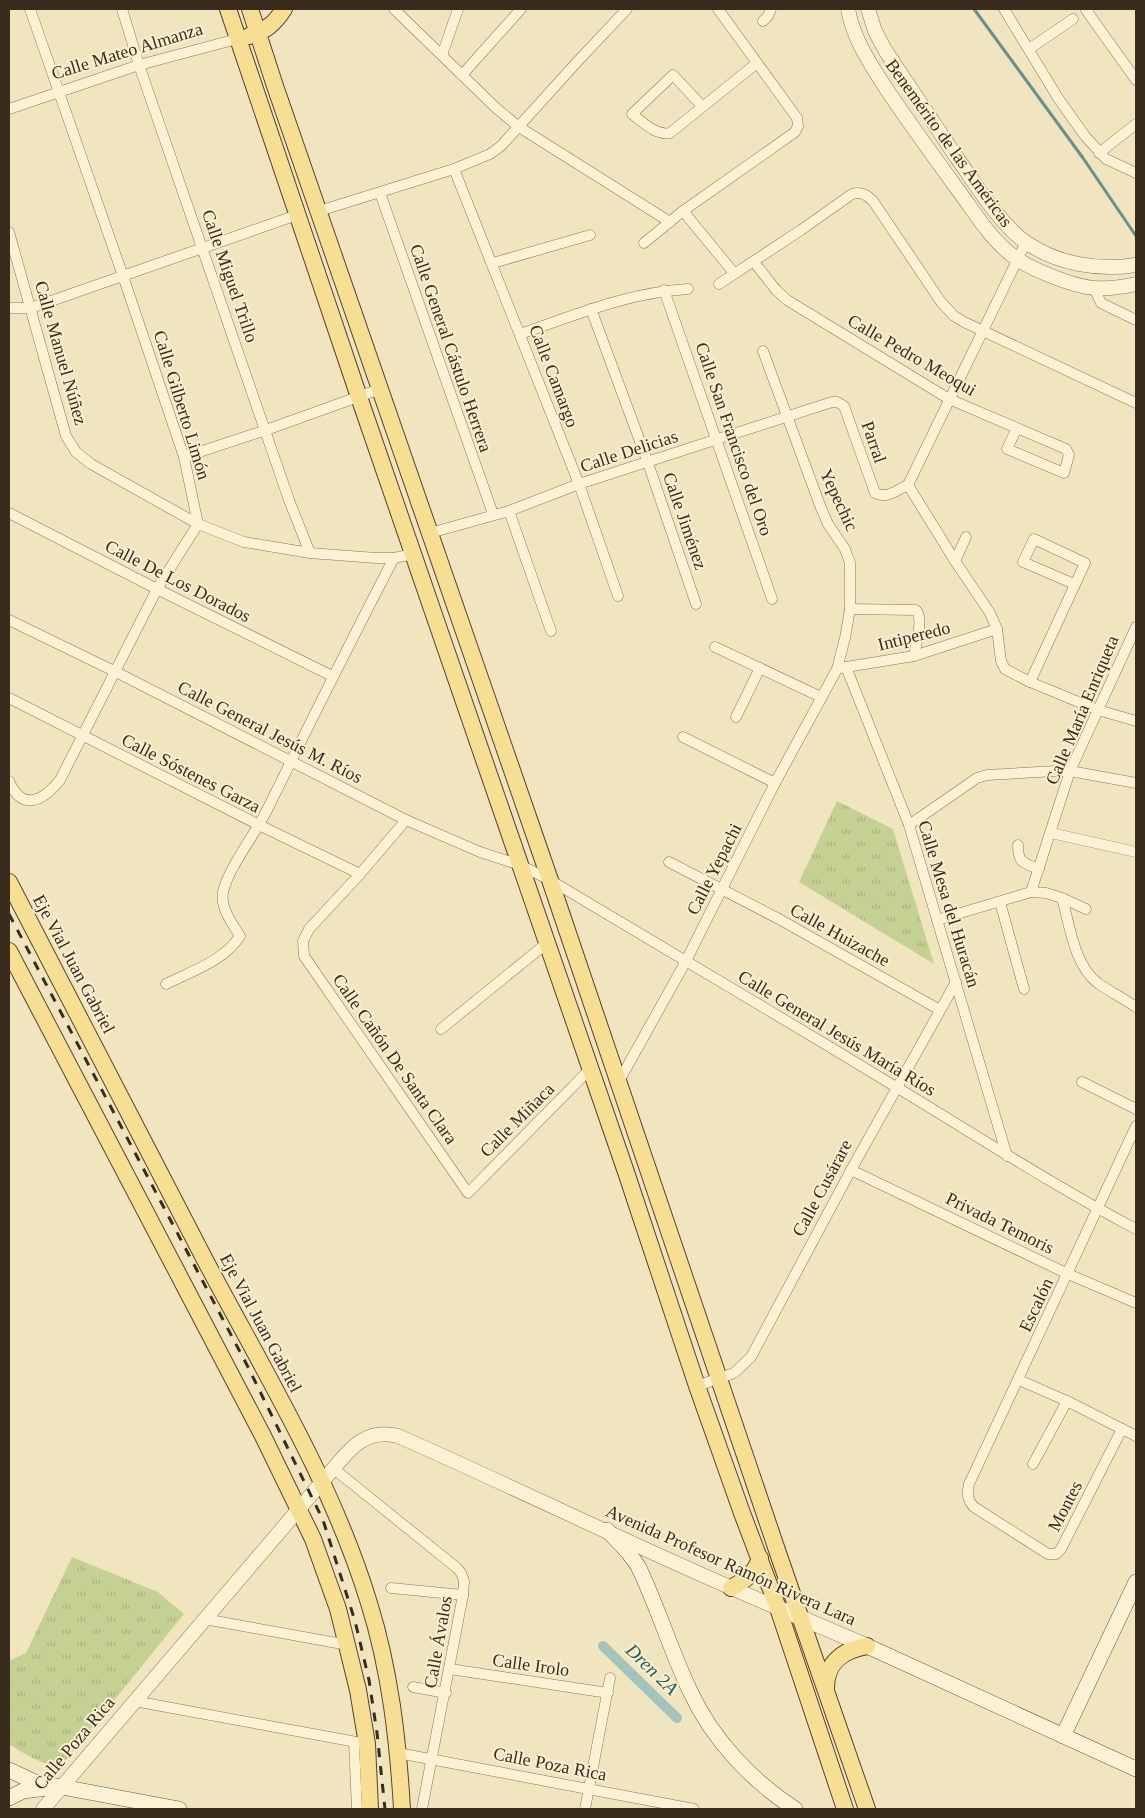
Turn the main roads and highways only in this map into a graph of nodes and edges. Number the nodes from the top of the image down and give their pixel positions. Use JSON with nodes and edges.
{"nodes":[{"id":1,"x":228,"y":9,"type":"edge"},
{"id":2,"x":250,"y":9,"type":"edge"},
{"id":3,"x":284,"y":9,"type":"edge"},
{"id":4,"x":258,"y":33,"type":"junction"},
{"id":5,"x":237,"y":39,"type":"junction"},
{"id":6,"x":9,"y":882,"type":"edge"},
{"id":7,"x":9,"y":951,"type":"edge"},
{"id":8,"x":607,"y":1530,"type":"road end"},
{"id":9,"x":760,"y":1558,"type":"junction"},
{"id":10,"x":1136,"y":1582,"type":"edge"},
{"id":11,"x":731,"y":1588,"type":"road end"},
{"id":12,"x":1136,"y":1598,"type":"edge"},
{"id":13,"x":778,"y":1608,"type":"junction"},
{"id":14,"x":801,"y":1617,"type":"junction"},
{"id":15,"x":867,"y":1646,"type":"junction"},
{"id":16,"x":826,"y":1693,"type":"junction"},
{"id":17,"x":1068,"y":1738,"type":"junction"},
{"id":18,"x":1136,"y":1768,"type":"edge"},
{"id":19,"x":9,"y":1770,"type":"edge"},
{"id":20,"x":63,"y":1788,"type":"junction"},
{"id":21,"x":9,"y":1798,"type":"edge"},
{"id":22,"x":157,"y":1807,"type":"edge"},
{"id":23,"x":179,"y":1809,"type":"edge"},
{"id":24,"x":370,"y":1809,"type":"edge"},
{"id":25,"x":402,"y":1809,"type":"edge"},
{"id":26,"x":795,"y":1809,"type":"edge"},
{"id":27,"x":845,"y":1809,"type":"edge"},
{"id":28,"x":867,"y":1809,"type":"edge"}],
"edges":[{"from":1,"to":5,"type":"main road"},
{"from":2,"to":4,"type":"main road"},
{"from":3,"to":4,"type":"main road","name":"Calle Mateo Almanza"},
{"from":4,"to":5,"type":"main road","name":"Calle Mateo Almanza"},
{"from":4,"to":14,"type":"main road"},
{"from":5,"to":9,"type":"main road"},
{"from":6,"to":25,"type":"main road","name":"Eje Vial Juan Gabriel"},
{"from":7,"to":24,"type":"main road"},
{"from":8,"to":26,"type":"main road"},
{"from":9,"to":11,"type":"main road"},
{"from":9,"to":13,"type":"main road"},
{"from":10,"to":17,"type":"main road"},
{"from":12,"to":17,"type":"main road"},
{"from":13,"to":14,"type":"main road","name":"Avenida Profesor Ramón Rivera Lara"},
{"from":13,"to":27,"type":"main road"},
{"from":14,"to":15,"type":"main road","name":"Avenida Profesor Ramón Rivera Lara"},
{"from":14,"to":16,"type":"main road"},
{"from":15,"to":16,"type":"main road"},
{"from":15,"to":17,"type":"main road","name":"Avenida Profesor Ramón Rivera Lara"},
{"from":16,"to":28,"type":"main road"},
{"from":17,"to":18,"type":"main road","name":"Avenida Profesor Ramón Rivera Lara"},
{"from":19,"to":20,"type":"main road"},
{"from":20,"to":21,"type":"main road"},
{"from":20,"to":22,"type":"main road"},
{"from":22,"to":23,"type":"main road"}]}
